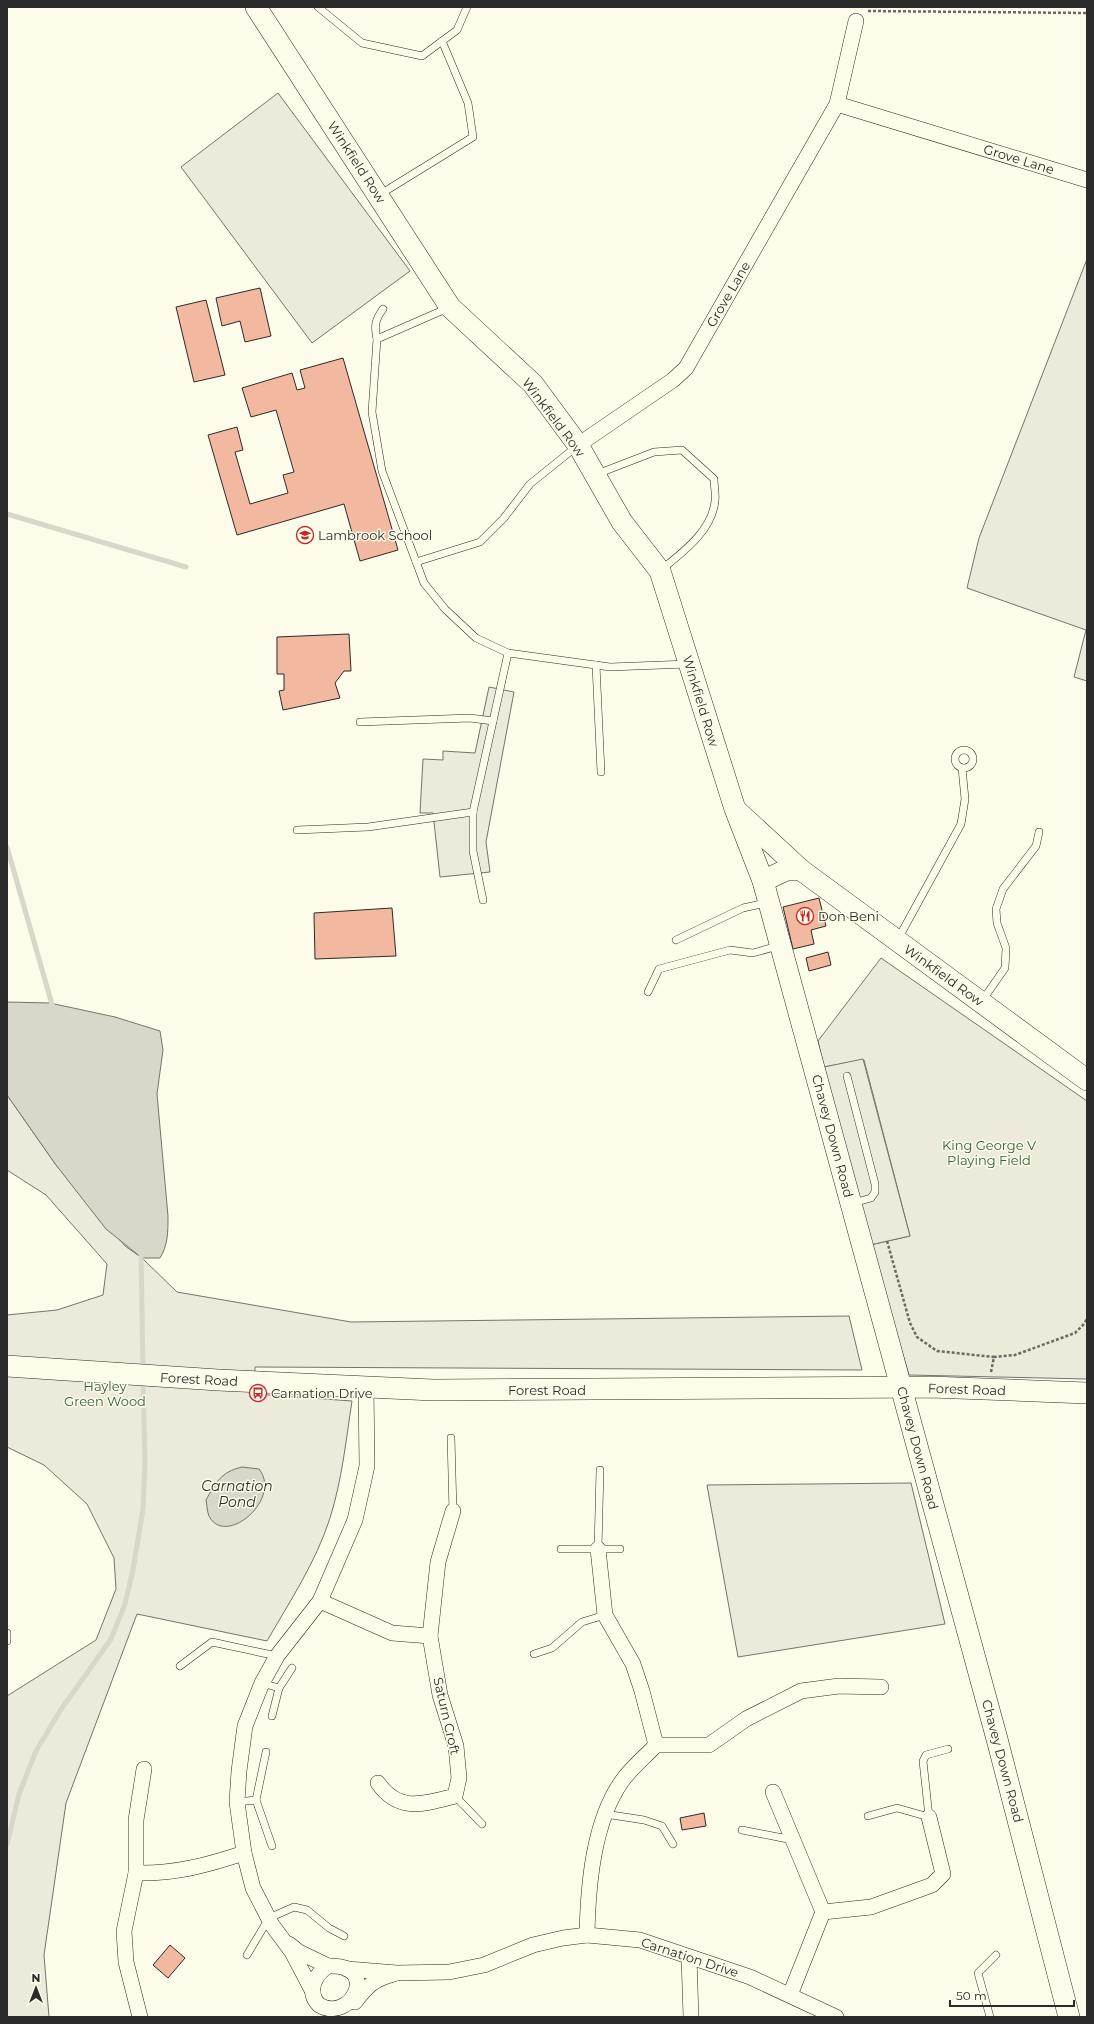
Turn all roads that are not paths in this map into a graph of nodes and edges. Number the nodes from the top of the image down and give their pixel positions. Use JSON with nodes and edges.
{"nodes":[{"id":1,"x":256,"y":7,"type":"edge"},
{"id":2,"x":318,"y":7,"type":"edge"},
{"id":3,"x":467,"y":7,"type":"edge"},
{"id":4,"x":856,"y":21,"type":"road end"},
{"id":5,"x":442,"y":41,"type":"junction"},
{"id":6,"x":837,"y":104,"type":"junction"},
{"id":7,"x":1087,"y":180,"type":"edge"},
{"id":8,"x":378,"y":196,"type":"junction"},
{"id":9,"x":450,"y":307,"type":"junction"},
{"id":10,"x":383,"y":309,"type":"dead end"},
{"id":11,"x":377,"y":339,"type":"junction"},
{"id":12,"x":578,"y":445,"type":"junction"},
{"id":13,"x":594,"y":475,"type":"junction"},
{"id":14,"x":416,"y":562,"type":"junction"},
{"id":15,"x":660,"y":571,"type":"junction"},
{"id":16,"x":508,"y":653,"type":"junction"},
{"id":17,"x":690,"y":664,"type":"junction"},
{"id":18,"x":596,"y":665,"type":"junction"},
{"id":19,"x":493,"y":721,"type":"junction"},
{"id":20,"x":360,"y":722,"type":"dead end"},
{"id":21,"x":962,"y":768,"type":"dead end"},
{"id":22,"x":601,"y":772,"type":"dead end"},
{"id":23,"x":735,"y":809,"type":"junction"},
{"id":24,"x":473,"y":812,"type":"junction"},
{"id":25,"x":297,"y":830,"type":"dead end"},
{"id":26,"x":1039,"y":832,"type":"dead end"},
{"id":27,"x":801,"y":870,"type":"junction"},
{"id":28,"x":763,"y":881,"type":"junction"},
{"id":29,"x":483,"y":900,"type":"dead end"},
{"id":30,"x":768,"y":902,"type":"junction"},
{"id":31,"x":676,"y":940,"type":"dead end"},
{"id":32,"x":897,"y":941,"type":"junction"},
{"id":33,"x":780,"y":945,"type":"junction"},
{"id":34,"x":648,"y":992,"type":"dead end"},
{"id":35,"x":981,"y":1003,"type":"junction"},
{"id":36,"x":847,"y":1076,"type":"dead end"},
{"id":37,"x":1087,"y":1080,"type":"edge"},
{"id":38,"x":851,"y":1204,"type":"junction"},
{"id":39,"x":7,"y":1366,"type":"edge"},
{"id":40,"x":366,"y":1386,"type":"junction"},
{"id":41,"x":902,"y":1388,"type":"junction"},
{"id":42,"x":1087,"y":1393,"type":"edge"},
{"id":43,"x":452,"y":1438,"type":"dead end"},
{"id":44,"x":600,"y":1470,"type":"dead end"},
{"id":45,"x":453,"y":1510,"type":"joint"},
{"id":46,"x":598,"y":1549,"type":"junction"},
{"id":47,"x":620,"y":1549,"type":"dead end"},
{"id":48,"x":561,"y":1550,"type":"dead end"},
{"id":49,"x":320,"y":1601,"type":"junction"},
{"id":50,"x":605,"y":1615,"type":"junction"},
{"id":51,"x":7,"y":1633,"type":"edge"},
{"id":52,"x":430,"y":1636,"type":"junction"},
{"id":53,"x":7,"y":1641,"type":"edge"},
{"id":54,"x":534,"y":1654,"type":"dead end"},
{"id":55,"x":276,"y":1656,"type":"junction"},
{"id":56,"x":180,"y":1666,"type":"dead end"},
{"id":57,"x":292,"y":1668,"type":"dead end"},
{"id":58,"x":262,"y":1683,"type":"junction"},
{"id":59,"x":880,"y":1687,"type":"dead end"},
{"id":60,"x":279,"y":1688,"type":"junction"},
{"id":61,"x":272,"y":1716,"type":"dead end"},
{"id":62,"x":656,"y":1745,"type":"junction"},
{"id":63,"x":948,"y":1749,"type":"dead end"},
{"id":64,"x":266,"y":1752,"type":"dead end"},
{"id":65,"x":144,"y":1769,"type":"dead end"},
{"id":66,"x":378,"y":1783,"type":"dead end"},
{"id":67,"x":773,"y":1792,"type":"dead end"},
{"id":68,"x":455,"y":1796,"type":"junction"},
{"id":69,"x":256,"y":1800,"type":"junction"},
{"id":70,"x":237,"y":1802,"type":"junction"},
{"id":71,"x":603,"y":1814,"type":"junction"},
{"id":72,"x":868,"y":1816,"type":"dead end"},
{"id":73,"x":929,"y":1817,"type":"junction"},
{"id":74,"x":482,"y":1824,"type":"dead end"},
{"id":75,"x":742,"y":1830,"type":"dead end"},
{"id":76,"x":793,"y":1840,"type":"junction"},
{"id":77,"x":673,"y":1844,"type":"dead end"},
{"id":78,"x":272,"y":1846,"type":"dead end"},
{"id":79,"x":244,"y":1853,"type":"junction"},
{"id":80,"x":136,"y":1873,"type":"junction"},
{"id":81,"x":823,"y":1912,"type":"junction"},
{"id":82,"x":269,"y":1918,"type":"junction"},
{"id":83,"x":587,"y":1935,"type":"junction"},
{"id":84,"x":344,"y":1936,"type":"dead end"},
{"id":85,"x":284,"y":1940,"type":"junction"},
{"id":86,"x":248,"y":1955,"type":"dead end"},
{"id":87,"x":996,"y":1955,"type":"dead end"},
{"id":88,"x":689,"y":1957,"type":"junction"},
{"id":89,"x":328,"y":1966,"type":"junction"},
{"id":90,"x":347,"y":1969,"type":"junction"},
{"id":91,"x":397,"y":1973,"type":"junction"},
{"id":92,"x":313,"y":1992,"type":"junction"},
{"id":93,"x":790,"y":1995,"type":"junction"},
{"id":94,"x":349,"y":2011,"type":"edge"},
{"id":95,"x":325,"y":2014,"type":"edge"},
{"id":96,"x":1065,"y":2016,"type":"edge"},
{"id":97,"x":140,"y":2017,"type":"edge"},
{"id":98,"x":691,"y":2017,"type":"edge"},
{"id":99,"x":836,"y":2017,"type":"edge"},
{"id":100,"x":990,"y":2017,"type":"edge"}],
"edges":[{"from":1,"to":8,"type":"main road","name":"Winkfield Row"},
{"from":2,"to":5,"type":"lane"},
{"from":3,"to":5,"type":"lane"},
{"from":4,"to":6,"type":"street","name":"Grove Lane"},
{"from":5,"to":8,"type":"lane"},
{"from":6,"to":7,"type":"street","name":"Grove Lane"},
{"from":6,"to":12,"type":"street","name":"Grove Lane"},
{"from":8,"to":9,"type":"main road","name":"Winkfield Row"},
{"from":9,"to":11,"type":"lane"},
{"from":9,"to":12,"type":"main road","name":"Winkfield Row"},
{"from":10,"to":11,"type":"lane"},
{"from":11,"to":14,"type":"lane"},
{"from":12,"to":13,"type":"main road","name":"Winkfield Row"},
{"from":12,"to":14,"type":"lane"},
{"from":13,"to":15,"type":"main road","name":"Winkfield Row"},
{"from":13,"to":15,"type":"lane"},
{"from":14,"to":16,"type":"lane"},
{"from":15,"to":17,"type":"main road","name":"Winkfield Row"},
{"from":16,"to":18,"type":"lane"},
{"from":16,"to":19,"type":"lane"},
{"from":17,"to":18,"type":"lane"},
{"from":17,"to":23,"type":"main road","name":"Winkfield Row"},
{"from":18,"to":22,"type":"lane"},
{"from":19,"to":20,"type":"lane"},
{"from":19,"to":24,"type":"lane"},
{"from":21,"to":32,"type":"lane"},
{"from":23,"to":27,"type":"main road","name":"Winkfield Row"},
{"from":23,"to":28,"type":"main road","name":"Winkfield Row"},
{"from":24,"to":25,"type":"lane"},
{"from":24,"to":29,"type":"lane"},
{"from":26,"to":35,"type":"lane"},
{"from":27,"to":28,"type":"main road"},
{"from":27,"to":32,"type":"main road","name":"Winkfield Row"},
{"from":28,"to":30,"type":"main road","name":"Chavey Down Road"},
{"from":30,"to":31,"type":"lane"},
{"from":30,"to":33,"type":"main road","name":"Chavey Down Road"},
{"from":32,"to":35,"type":"main road","name":"Winkfield Row"},
{"from":33,"to":34,"type":"lane"},
{"from":33,"to":38,"type":"main road","name":"Chavey Down Road"},
{"from":35,"to":37,"type":"main road","name":"Winkfield Row"},
{"from":36,"to":38,"type":"lane"},
{"from":38,"to":41,"type":"main road","name":"Chavey Down Road"},
{"from":39,"to":40,"type":"main road","name":"Forest Road"},
{"from":40,"to":41,"type":"main road","name":"Forest Road"},
{"from":40,"to":49,"type":"street","name":"Carnation Drive"},
{"from":41,"to":42,"type":"main road","name":"Forest Road"},
{"from":41,"to":96,"type":"main road","name":"Chavey Down Road"},
{"from":43,"to":45,"type":"lane"},
{"from":44,"to":46,"type":"lane"},
{"from":45,"to":52,"type":"street","name":"Saturn Croft"},
{"from":46,"to":47,"type":"lane"},
{"from":46,"to":48,"type":"lane"},
{"from":46,"to":50,"type":"street"},
{"from":49,"to":52,"type":"street"},
{"from":49,"to":55,"type":"street","name":"Carnation Drive"},
{"from":50,"to":54,"type":"lane"},
{"from":50,"to":62,"type":"street"},
{"from":51,"to":53,"type":"lane"},
{"from":52,"to":68,"type":"street","name":"Saturn Croft"},
{"from":55,"to":56,"type":"lane"},
{"from":55,"to":58,"type":"street","name":"Carnation Drive"},
{"from":57,"to":60,"type":"lane"},
{"from":58,"to":60,"type":"lane"},
{"from":58,"to":70,"type":"street","name":"Carnation Drive"},
{"from":59,"to":62,"type":"street"},
{"from":60,"to":61,"type":"lane"},
{"from":62,"to":71,"type":"street"},
{"from":63,"to":73,"type":"lane"},
{"from":64,"to":69,"type":"lane"},
{"from":65,"to":80,"type":"street"},
{"from":66,"to":68,"type":"street"},
{"from":67,"to":76,"type":"street"},
{"from":68,"to":74,"type":"lane"},
{"from":69,"to":70,"type":"lane"},
{"from":69,"to":78,"type":"lane"},
{"from":70,"to":79,"type":"street","name":"Carnation Drive"},
{"from":71,"to":77,"type":"lane"},
{"from":71,"to":83,"type":"street"},
{"from":72,"to":73,"type":"lane"},
{"from":73,"to":81,"type":"street"},
{"from":75,"to":76,"type":"lane"},
{"from":76,"to":81,"type":"street"},
{"from":79,"to":80,"type":"street"},
{"from":79,"to":82,"type":"street","name":"Carnation Drive"},
{"from":80,"to":97,"type":"street"},
{"from":81,"to":93,"type":"street"},
{"from":82,"to":84,"type":"lane"},
{"from":82,"to":85,"type":"street","name":"Carnation Drive"},
{"from":82,"to":86,"type":"lane"},
{"from":83,"to":88,"type":"street","name":"Carnation Drive"},
{"from":83,"to":91,"type":"street","name":"Carnation Drive"},
{"from":85,"to":89,"type":"street","name":"Carnation Drive"},
{"from":85,"to":92,"type":"street","name":"Carnation Drive"},
{"from":87,"to":100,"type":"lane"},
{"from":88,"to":93,"type":"street","name":"Carnation Drive"},
{"from":88,"to":98,"type":"street"},
{"from":89,"to":90,"type":"street","name":"Carnation Drive"},
{"from":89,"to":92,"type":"street"},
{"from":90,"to":91,"type":"street","name":"Carnation Drive"},
{"from":90,"to":94,"type":"street"},
{"from":91,"to":94,"type":"street","name":"Carnation Drive"},
{"from":92,"to":95,"type":"street","name":"Carnation Drive"},
{"from":93,"to":99,"type":"street","name":"Carnation Drive"},
{"from":94,"to":95,"type":"street","name":"Carnation Drive"}]}
